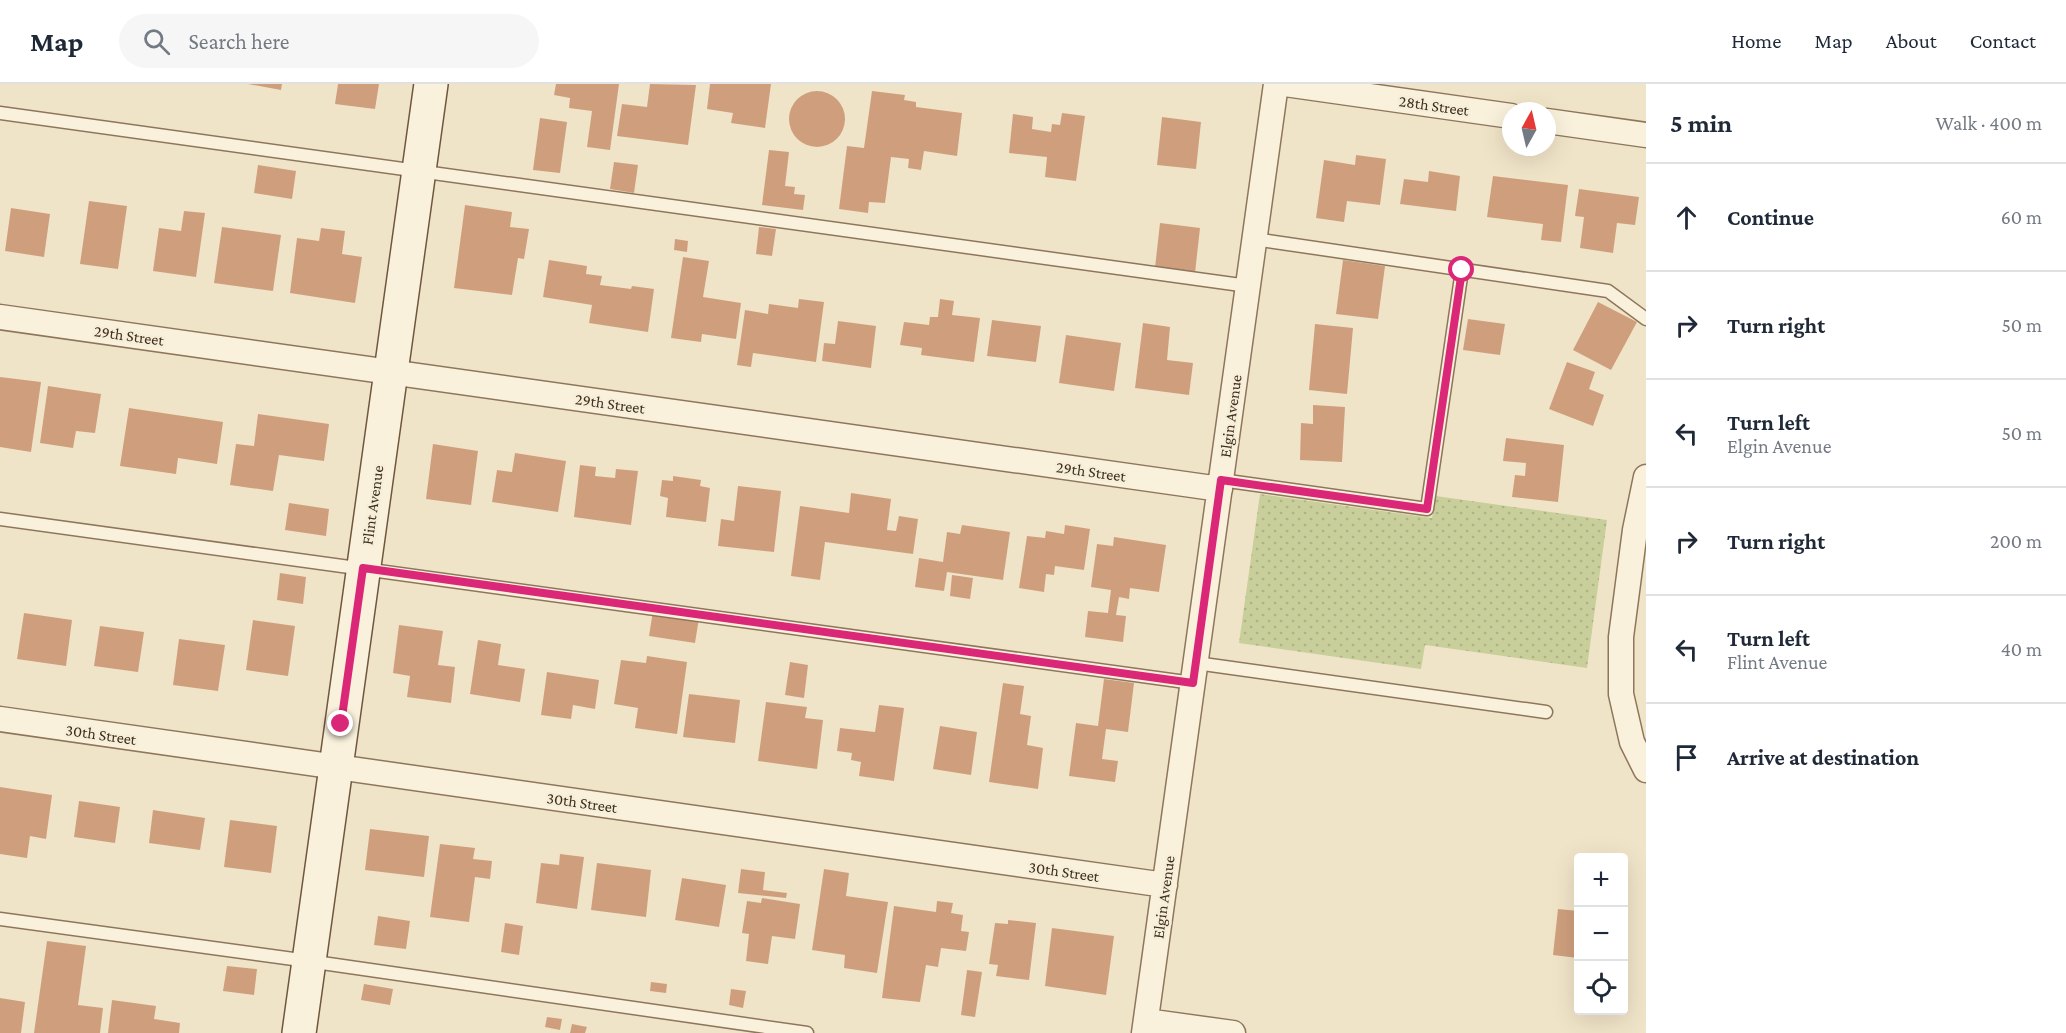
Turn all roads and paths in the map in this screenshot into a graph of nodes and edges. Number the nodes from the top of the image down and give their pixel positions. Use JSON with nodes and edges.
{"nodes":[{"id":1,"x":431,"y":84,"type":"edge"},
{"id":2,"x":1276,"y":84,"type":"edge"},
{"id":3,"x":1285,"y":84,"type":"edge"},
{"id":4,"x":0,"y":113,"type":"edge"},
{"id":5,"x":1502,"y":115,"type":"edge"},
{"id":6,"x":1556,"y":122,"type":"edge"},
{"id":7,"x":1646,"y":135,"type":"edge"},
{"id":8,"x":419,"y":170,"type":"junction"},
{"id":9,"x":1254,"y":239,"type":"junction"},
{"id":10,"x":1462,"y":270,"type":"junction"},
{"id":11,"x":1248,"y":286,"type":"junction"},
{"id":12,"x":0,"y":317,"type":"edge"},
{"id":13,"x":1646,"y":319,"type":"edge"},
{"id":14,"x":390,"y":372,"type":"junction"},
{"id":15,"x":1646,"y":477,"type":"edge"},
{"id":16,"x":1221,"y":485,"type":"junction"},
{"id":17,"x":0,"y":519,"type":"edge"},
{"id":18,"x":363,"y":568,"type":"junction"},
{"id":19,"x":1195,"y":673,"type":"junction"},
{"id":20,"x":1546,"y":712,"type":"dead end"},
{"id":21,"x":0,"y":719,"type":"edge"},
{"id":22,"x":335,"y":767,"type":"junction"},
{"id":23,"x":1646,"y":770,"type":"edge"},
{"id":24,"x":1165,"y":885,"type":"junction"},
{"id":25,"x":0,"y":919,"type":"edge"},
{"id":26,"x":308,"y":961,"type":"junction"},
{"id":27,"x":1145,"y":1027,"type":"edge"},
{"id":28,"x":299,"y":1033,"type":"edge"},
{"id":29,"x":807,"y":1033,"type":"edge"},
{"id":30,"x":1233,"y":1033,"type":"edge"}],
"edges":[{"from":1,"to":8,"type":"street","name":"Flint Avenue"},
{"from":2,"to":9,"type":"street","name":"Elgin Avenue"},
{"from":3,"to":5,"type":"street","name":"28th Street"},
{"from":4,"to":8,"type":"lane"},
{"from":6,"to":7,"type":"street"},
{"from":8,"to":11,"type":"lane"},
{"from":8,"to":14,"type":"street","name":"Flint Avenue"},
{"from":9,"to":10,"type":"lane"},
{"from":9,"to":11,"type":"street","name":"Elgin Avenue"},
{"from":10,"to":13,"type":"lane"},
{"from":10,"to":16,"type":"lane"},
{"from":11,"to":16,"type":"street","name":"Elgin Avenue"},
{"from":12,"to":14,"type":"street","name":"29th Street"},
{"from":14,"to":16,"type":"street","name":"29th Street"},
{"from":14,"to":18,"type":"street","name":"Flint Avenue"},
{"from":15,"to":23,"type":"street"},
{"from":16,"to":19,"type":"street","name":"Elgin Avenue"},
{"from":17,"to":18,"type":"lane"},
{"from":18,"to":19,"type":"lane"},
{"from":18,"to":22,"type":"street","name":"Flint Avenue"},
{"from":19,"to":20,"type":"lane"},
{"from":19,"to":24,"type":"street","name":"Elgin Avenue"},
{"from":21,"to":22,"type":"street","name":"30th Street"},
{"from":22,"to":24,"type":"street","name":"30th Street"},
{"from":22,"to":26,"type":"street","name":"Flint Avenue"},
{"from":24,"to":27,"type":"street","name":"Elgin Avenue"},
{"from":25,"to":26,"type":"lane"},
{"from":26,"to":28,"type":"street","name":"Flint Avenue"},
{"from":26,"to":29,"type":"lane"},
{"from":27,"to":30,"type":"street"}]}
